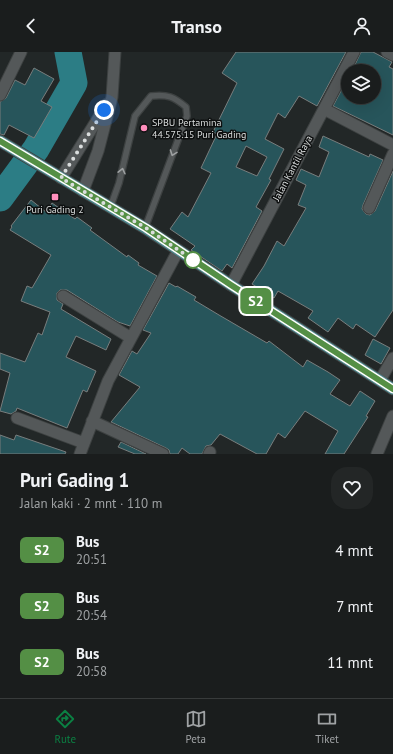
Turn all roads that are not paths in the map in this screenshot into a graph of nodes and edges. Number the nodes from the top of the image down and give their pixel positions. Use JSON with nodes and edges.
{"nodes":[{"id":1,"x":21,"y":52,"type":"edge"},
{"id":2,"x":115,"y":52,"type":"edge"},
{"id":3,"x":354,"y":52,"type":"edge"},
{"id":4,"x":387,"y":52,"type":"edge"},
{"id":5,"x":393,"y":55,"type":"edge"},
{"id":6,"x":0,"y":95,"type":"edge"},
{"id":7,"x":112,"y":97,"type":"junction"},
{"id":8,"x":324,"y":109,"type":"junction"},
{"id":9,"x":0,"y":141,"type":"edge"},
{"id":10,"x":393,"y":145,"type":"edge"},
{"id":11,"x":393,"y":154,"type":"edge"},
{"id":12,"x":61,"y":178,"type":"junction"},
{"id":13,"x":83,"y":191,"type":"junction"},
{"id":14,"x":110,"y":208,"type":"junction"},
{"id":15,"x":369,"y":208,"type":"dead end"},
{"id":16,"x":146,"y":228,"type":"junction"},
{"id":17,"x":178,"y":251,"type":"junction"},
{"id":18,"x":231,"y":285,"type":"junction"},
{"id":19,"x":63,"y":296,"type":"dead end"},
{"id":20,"x":132,"y":338,"type":"junction"},
{"id":21,"x":393,"y":358,"type":"edge"},
{"id":22,"x":380,"y":380,"type":"junction"},
{"id":23,"x":393,"y":389,"type":"edge"},
{"id":24,"x":393,"y":416,"type":"edge"},
{"id":25,"x":17,"y":418,"type":"dead end"},
{"id":26,"x":92,"y":421,"type":"junction"},
{"id":27,"x":84,"y":443,"type":"junction"},
{"id":28,"x":80,"y":454,"type":"edge"},
{"id":29,"x":163,"y":454,"type":"edge"},
{"id":30,"x":377,"y":454,"type":"edge"}],
"edges":[{"from":1,"to":6,"type":"street"},
{"from":2,"to":7,"type":"street"},
{"from":3,"to":8,"type":"street","name":"Jalan Kantil Raya"},
{"from":4,"to":5,"type":"street"},
{"from":7,"to":12,"type":"street"},
{"from":7,"to":13,"type":"street"},
{"from":8,"to":10,"type":"street"},
{"from":8,"to":18,"type":"street","name":"Jalan Kantil Raya"},
{"from":9,"to":12,"type":"main road"},
{"from":11,"to":15,"type":"street"},
{"from":12,"to":13,"type":"main road"},
{"from":13,"to":14,"type":"main road"},
{"from":14,"to":16,"type":"main road"},
{"from":14,"to":16,"type":"lane","one_way":true},
{"from":16,"to":17,"type":"main road"},
{"from":17,"to":18,"type":"main road"},
{"from":17,"to":20,"type":"street"},
{"from":18,"to":22,"type":"main road"},
{"from":19,"to":20,"type":"street"},
{"from":20,"to":26,"type":"street"},
{"from":21,"to":22,"type":"street"},
{"from":22,"to":23,"type":"main road"},
{"from":24,"to":30,"type":"street"},
{"from":25,"to":27,"type":"street"},
{"from":26,"to":27,"type":"street"},
{"from":26,"to":29,"type":"street"},
{"from":27,"to":28,"type":"street"}]}
